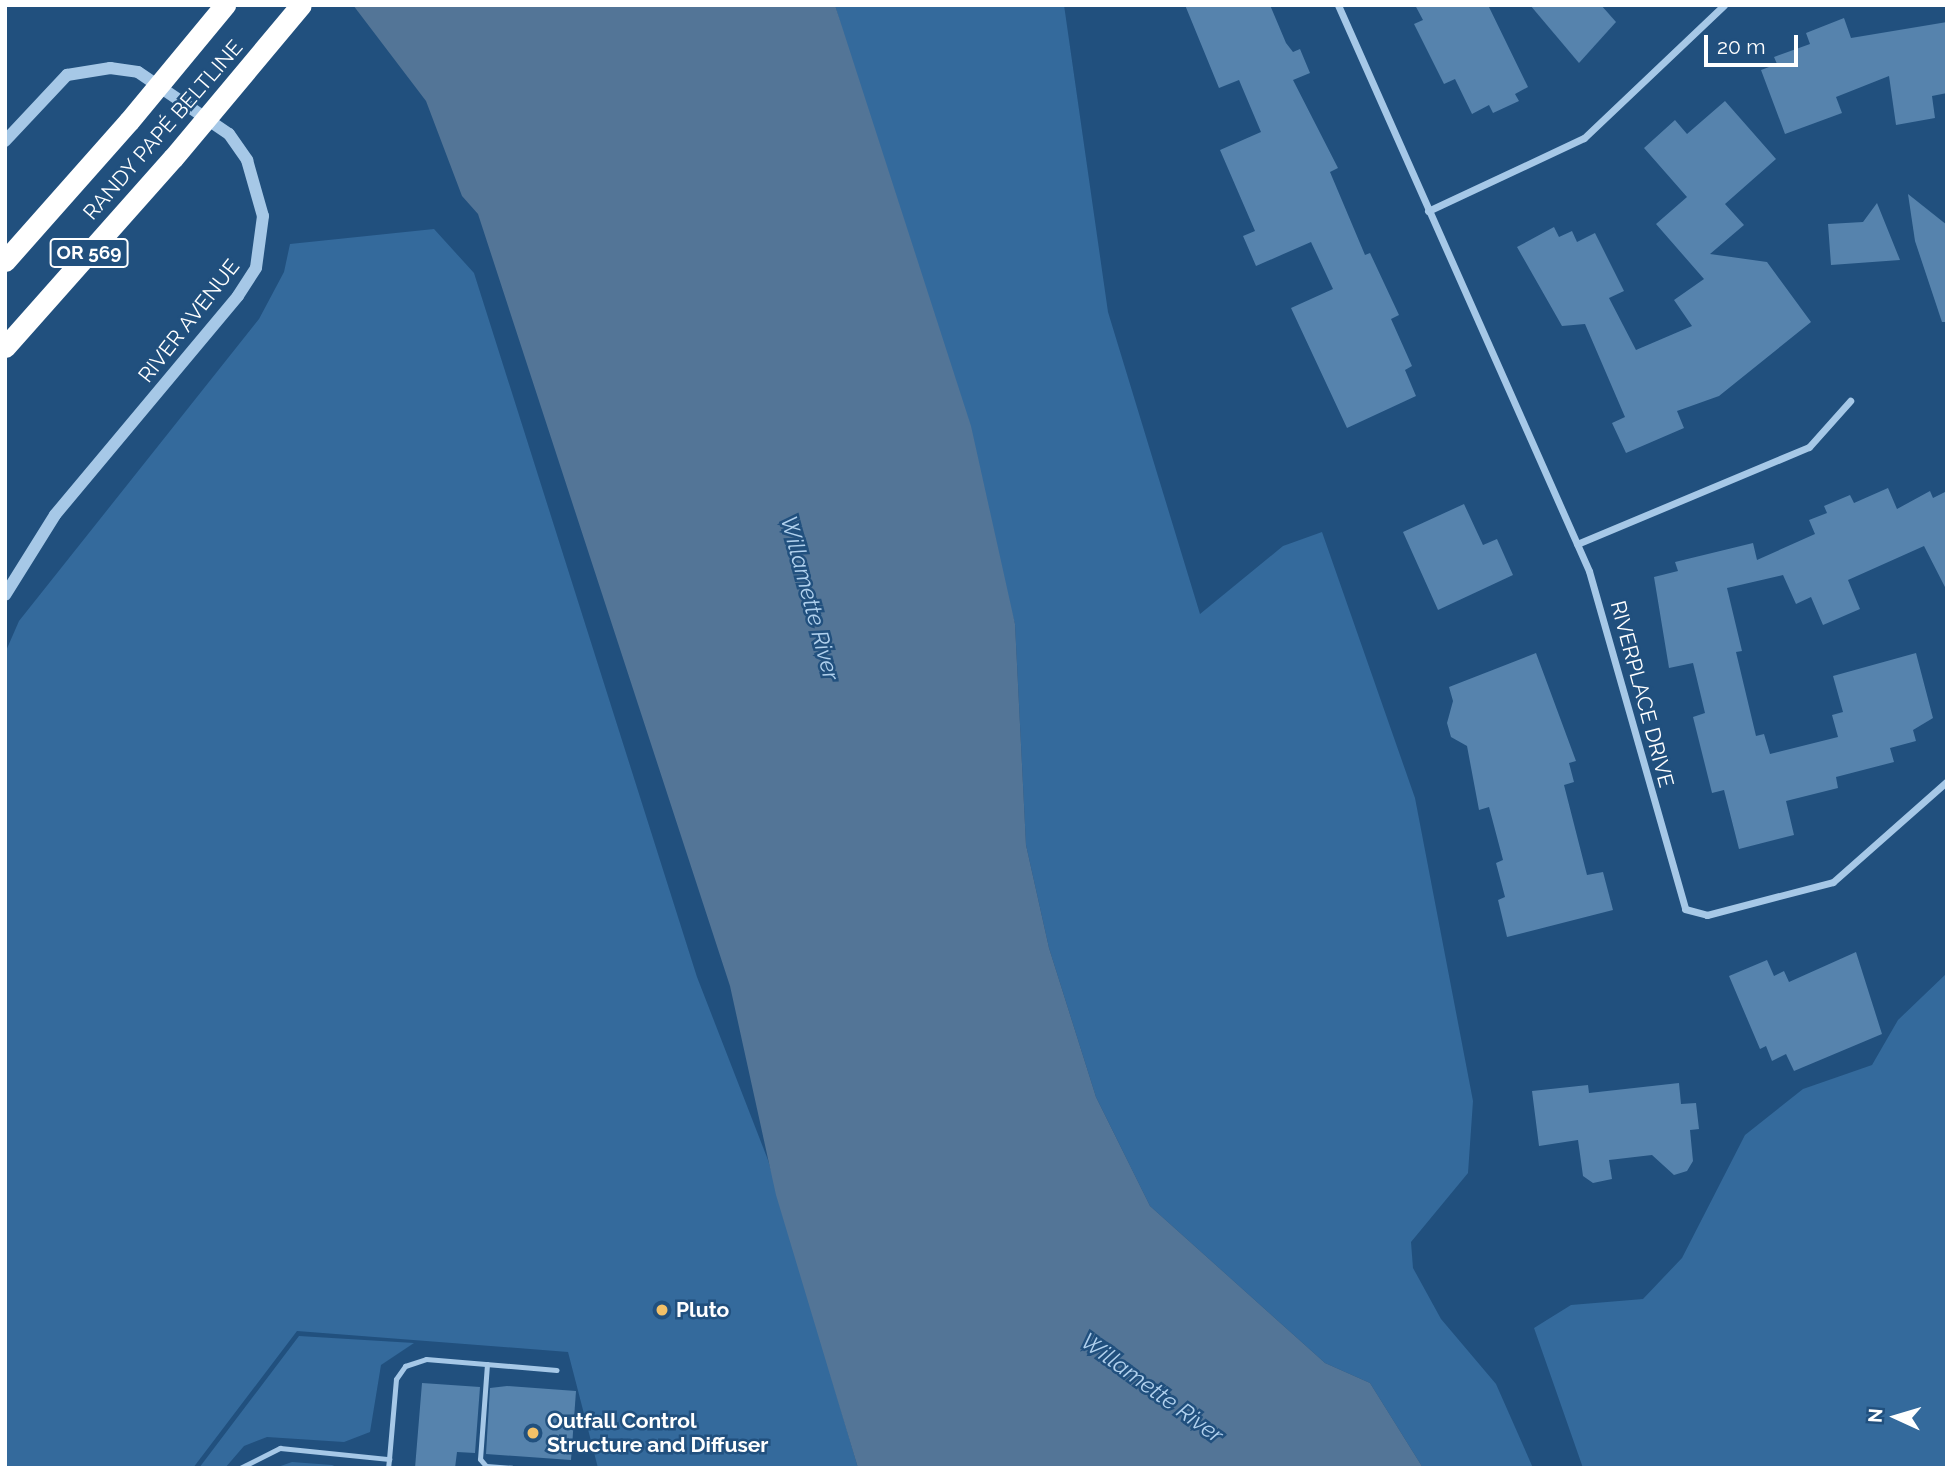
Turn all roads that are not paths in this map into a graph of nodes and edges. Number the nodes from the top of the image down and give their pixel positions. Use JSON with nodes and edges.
{"nodes":[{"id":1,"x":225,"y":5,"type":"edge"},
{"id":2,"x":301,"y":5,"type":"edge"},
{"id":3,"x":1338,"y":5,"type":"edge"},
{"id":4,"x":1724,"y":5,"type":"edge"},
{"id":5,"x":5,"y":141,"type":"edge"},
{"id":6,"x":1428,"y":211,"type":"junction"},
{"id":7,"x":5,"y":261,"type":"edge"},
{"id":8,"x":57,"y":290,"type":"junction"},
{"id":9,"x":5,"y":347,"type":"edge"},
{"id":10,"x":5,"y":361,"type":"edge"},
{"id":11,"x":1850,"y":401,"type":"dead end"},
{"id":12,"x":1577,"y":544,"type":"junction"},
{"id":13,"x":5,"y":596,"type":"edge"},
{"id":14,"x":1947,"y":781,"type":"edge"},
{"id":15,"x":487,"y":1364,"type":"junction"},
{"id":16,"x":557,"y":1370,"type":"dead end"},
{"id":17,"x":389,"y":1459,"type":"junction"},
{"id":18,"x":240,"y":1468,"type":"edge"},
{"id":19,"x":388,"y":1468,"type":"edge"},
{"id":20,"x":512,"y":1468,"type":"edge"}],
"edges":[{"from":1,"to":7,"type":"highway","name":"RANDY PAPÉ BELTLINE","number":"OR 569","bridge":true},
{"from":2,"to":8,"type":"highway","name":"RANDY PAPÉ BELTLINE","number":"OR 569","bridge":true},
{"from":3,"to":6,"type":"street","name":"RIVERPLACE DRIVE"},
{"from":4,"to":6,"type":"street"},
{"from":5,"to":13,"type":"street","name":"RIVER AVENUE"},
{"from":6,"to":12,"type":"street","name":"RIVERPLACE DRIVE"},
{"from":8,"to":9,"type":"highway","name":"RANDY PAPÉ BELTLINE","number":"OR 569"},
{"from":8,"to":10,"type":"highway"},
{"from":11,"to":12,"type":"street"},
{"from":12,"to":14,"type":"street","name":"RIVERPLACE DRIVE"},
{"from":15,"to":16,"type":"lane"},
{"from":15,"to":17,"type":"lane"},
{"from":15,"to":20,"type":"lane"},
{"from":17,"to":18,"type":"lane"},
{"from":17,"to":19,"type":"lane"}]}
